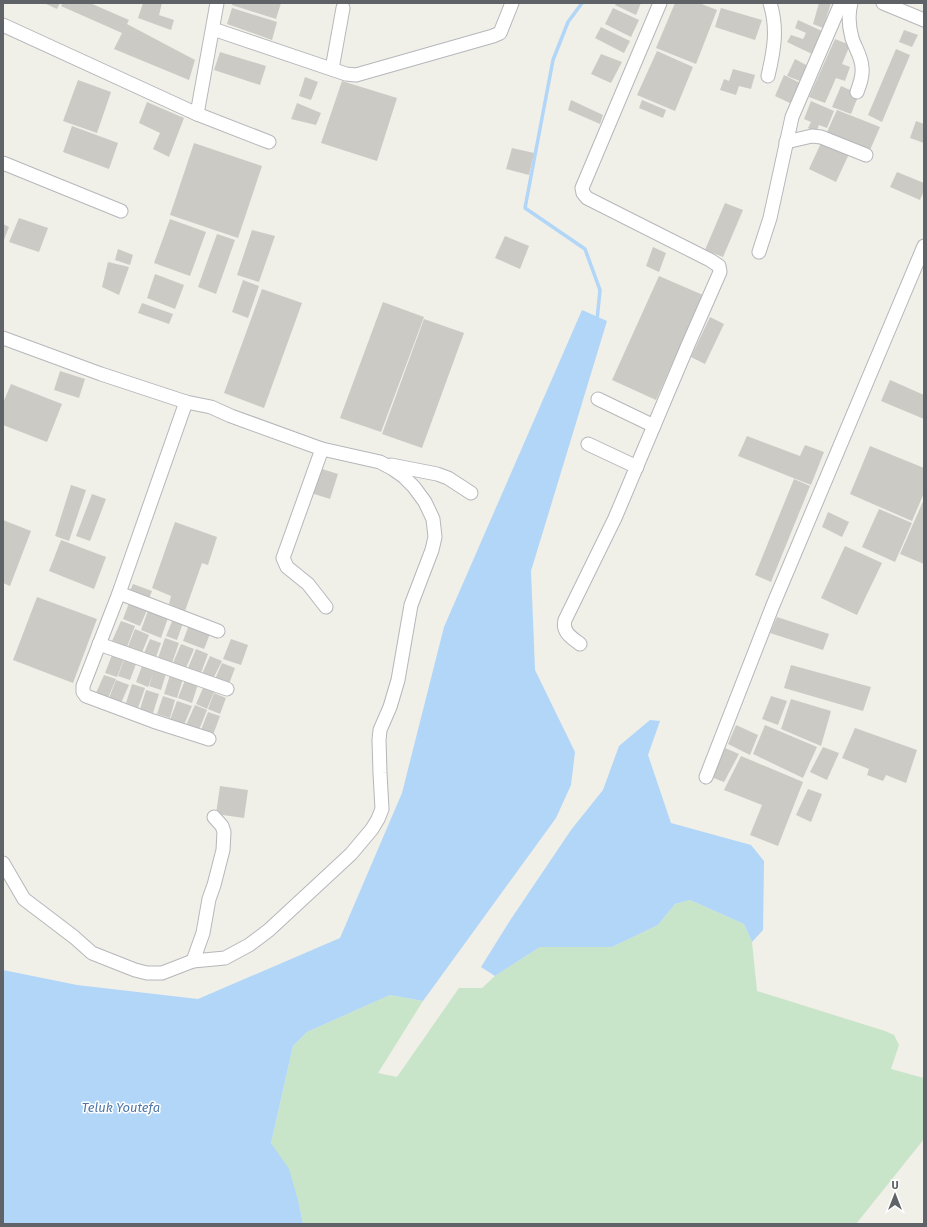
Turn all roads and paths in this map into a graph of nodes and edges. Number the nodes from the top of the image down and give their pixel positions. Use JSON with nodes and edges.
{"nodes":[{"id":1,"x":217,"y":3,"type":"edge"},
{"id":2,"x":512,"y":3,"type":"edge"},
{"id":3,"x":660,"y":3,"type":"edge"},
{"id":4,"x":770,"y":3,"type":"edge"},
{"id":5,"x":841,"y":3,"type":"edge"},
{"id":6,"x":851,"y":3,"type":"edge"},
{"id":7,"x":883,"y":3,"type":"edge"},
{"id":8,"x":343,"y":8,"type":"dead end"},
{"id":9,"x":924,"y":20,"type":"edge"},
{"id":10,"x":3,"y":25,"type":"edge"},
{"id":11,"x":213,"y":29,"type":"junction"},
{"id":12,"x":332,"y":69,"type":"junction"},
{"id":13,"x":768,"y":76,"type":"dead end"},
{"id":14,"x":857,"y":92,"type":"dead end"},
{"id":15,"x":197,"y":114,"type":"junction"},
{"id":16,"x":269,"y":142,"type":"dead end"},
{"id":17,"x":786,"y":142,"type":"junction"},
{"id":18,"x":866,"y":155,"type":"dead end"},
{"id":19,"x":3,"y":163,"type":"edge"},
{"id":20,"x":121,"y":211,"type":"dead end"},
{"id":21,"x":924,"y":246,"type":"edge"},
{"id":22,"x":759,"y":252,"type":"dead end"},
{"id":23,"x":3,"y":338,"type":"edge"},
{"id":24,"x":598,"y":399,"type":"dead end"},
{"id":25,"x":186,"y":402,"type":"junction"},
{"id":26,"x":654,"y":426,"type":"junction"},
{"id":27,"x":588,"y":444,"type":"dead end"},
{"id":28,"x":322,"y":449,"type":"junction"},
{"id":29,"x":380,"y":462,"type":"junction"},
{"id":30,"x":637,"y":467,"type":"junction"},
{"id":31,"x":471,"y":493,"type":"dead end"},
{"id":32,"x":119,"y":593,"type":"junction"},
{"id":33,"x":326,"y":607,"type":"dead end"},
{"id":34,"x":218,"y":631,"type":"dead end"},
{"id":35,"x":99,"y":644,"type":"junction"},
{"id":36,"x":580,"y":644,"type":"dead end"},
{"id":37,"x":227,"y":689,"type":"dead end"},
{"id":38,"x":209,"y":739,"type":"dead end"},
{"id":39,"x":706,"y":777,"type":"dead end"},
{"id":40,"x":214,"y":817,"type":"dead end"},
{"id":41,"x":3,"y":863,"type":"edge"},
{"id":42,"x":193,"y":961,"type":"junction"}],
"edges":[{"from":1,"to":11,"type":"street"},
{"from":2,"to":12,"type":"street"},
{"from":3,"to":26,"type":"street"},
{"from":4,"to":13,"type":"street"},
{"from":5,"to":17,"type":"street"},
{"from":6,"to":14,"type":"street"},
{"from":7,"to":9,"type":"street"},
{"from":8,"to":12,"type":"street"},
{"from":10,"to":15,"type":"street"},
{"from":11,"to":12,"type":"street"},
{"from":11,"to":15,"type":"street"},
{"from":15,"to":16,"type":"street"},
{"from":17,"to":18,"type":"street"},
{"from":17,"to":22,"type":"street"},
{"from":19,"to":20,"type":"street"},
{"from":21,"to":39,"type":"street"},
{"from":23,"to":25,"type":"street"},
{"from":24,"to":26,"type":"street"},
{"from":25,"to":28,"type":"street"},
{"from":25,"to":32,"type":"street"},
{"from":26,"to":30,"type":"street"},
{"from":27,"to":30,"type":"street"},
{"from":28,"to":29,"type":"street"},
{"from":28,"to":33,"type":"street"},
{"from":29,"to":31,"type":"street"},
{"from":29,"to":42,"type":"street"},
{"from":30,"to":36,"type":"street"},
{"from":32,"to":34,"type":"street"},
{"from":32,"to":35,"type":"street"},
{"from":35,"to":37,"type":"street"},
{"from":35,"to":38,"type":"street"},
{"from":40,"to":42,"type":"street"},
{"from":41,"to":42,"type":"street"}]}
